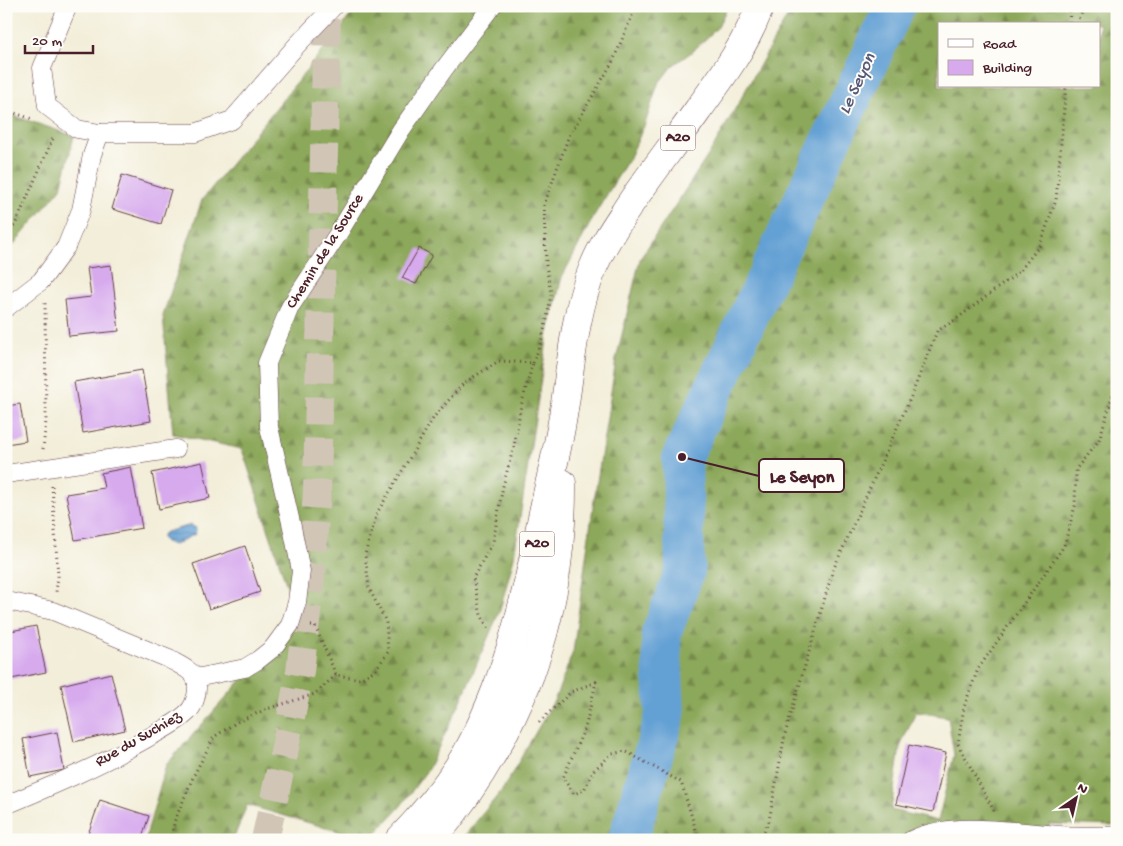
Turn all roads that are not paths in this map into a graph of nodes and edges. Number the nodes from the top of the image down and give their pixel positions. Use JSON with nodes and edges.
{"nodes":[{"id":1,"x":68,"y":6,"type":"edge"},
{"id":2,"x":334,"y":6,"type":"edge"},
{"id":3,"x":492,"y":6,"type":"edge"},
{"id":4,"x":760,"y":6,"type":"edge"},
{"id":5,"x":100,"y":133,"type":"junction"},
{"id":6,"x":6,"y":308,"type":"edge"},
{"id":7,"x":562,"y":423,"type":"junction"},
{"id":8,"x":176,"y":449,"type":"dead end"},
{"id":9,"x":6,"y":474,"type":"edge"},
{"id":10,"x":6,"y":603,"type":"edge"},
{"id":11,"x":196,"y":678,"type":"junction"},
{"id":12,"x":6,"y":805,"type":"edge"},
{"id":13,"x":1117,"y":836,"type":"edge"},
{"id":14,"x":399,"y":840,"type":"edge"},
{"id":15,"x":432,"y":840,"type":"edge"},
{"id":16,"x":911,"y":840,"type":"edge"}],
"edges":[{"from":1,"to":5,"type":"street"},
{"from":2,"to":5,"type":"street"},
{"from":3,"to":11,"type":"street","name":"Chemin de la Source"},
{"from":4,"to":7,"type":"highway","number":"A20"},
{"from":5,"to":6,"type":"street"},
{"from":7,"to":14,"type":"highway","number":"A20"},
{"from":7,"to":15,"type":"highway"},
{"from":8,"to":9,"type":"street"},
{"from":10,"to":11,"type":"street"},
{"from":11,"to":12,"type":"street","name":"Rue du Suchiez"},
{"from":13,"to":16,"type":"street"}]}
